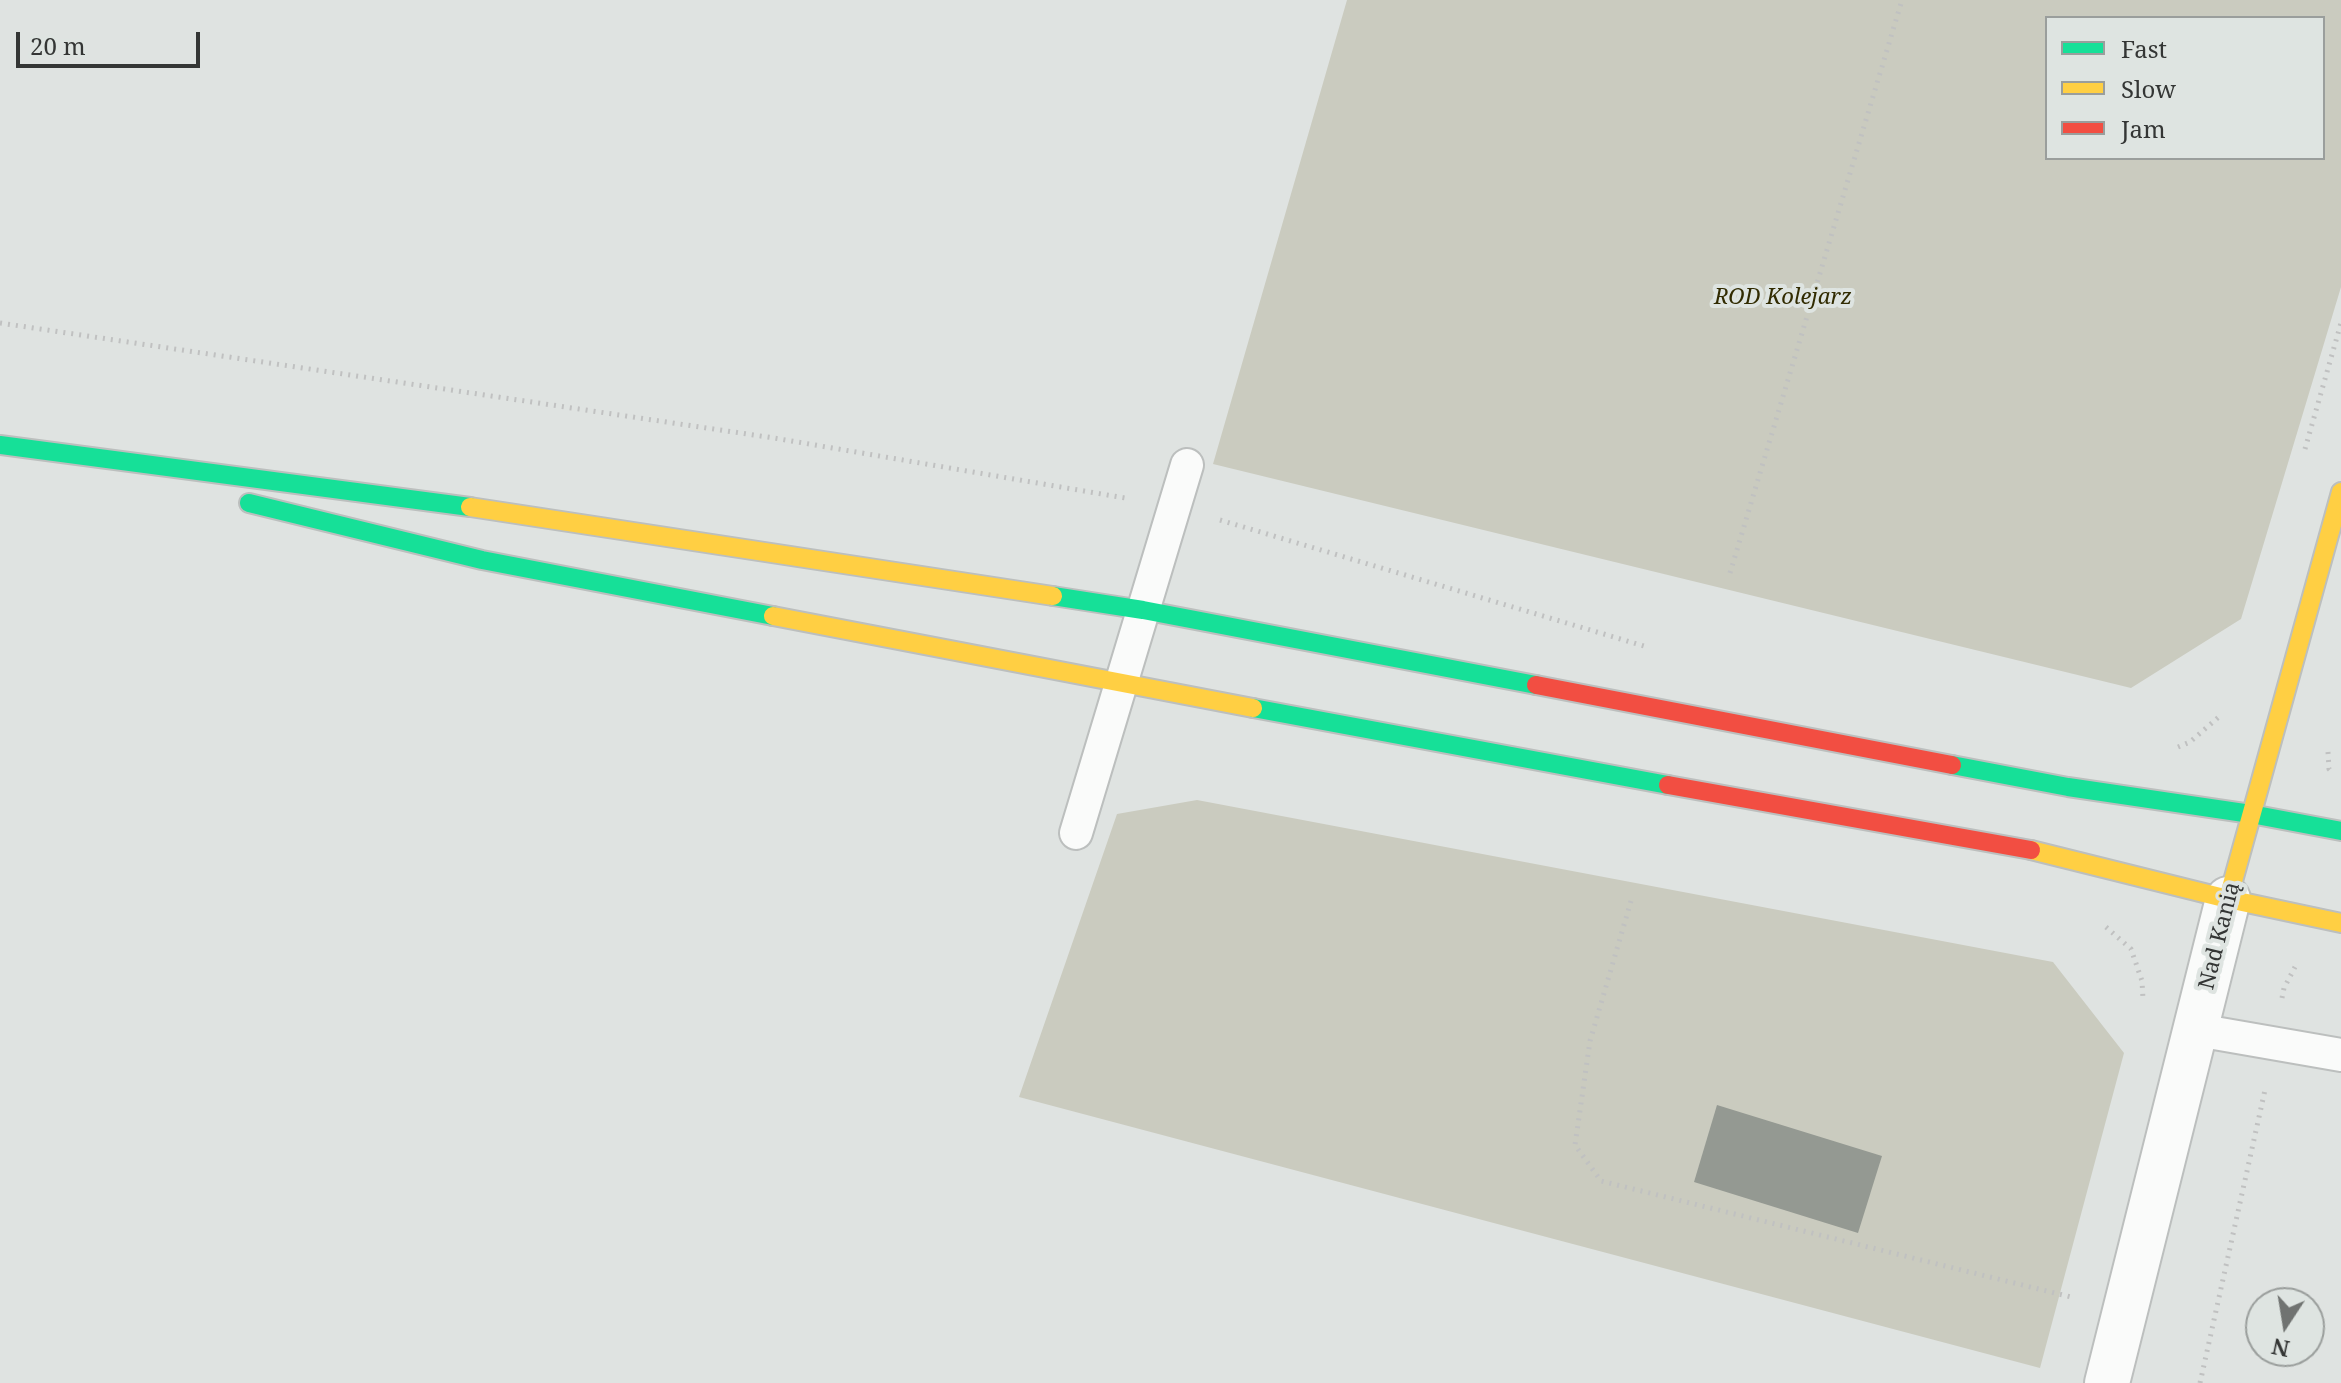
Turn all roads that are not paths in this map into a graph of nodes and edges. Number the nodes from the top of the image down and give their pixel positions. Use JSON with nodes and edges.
{"nodes":[{"id":1,"x":0,"y":445,"type":"edge"},
{"id":2,"x":48,"y":453,"type":"junction"},
{"id":3,"x":1187,"y":465,"type":"dead end"},
{"id":4,"x":188,"y":488,"type":"dead end"},
{"id":5,"x":2341,"y":492,"type":"edge"},
{"id":6,"x":234,"y":499,"type":"dead end"},
{"id":7,"x":1143,"y":610,"type":"junction"},
{"id":8,"x":1121,"y":682,"type":"junction"},
{"id":9,"x":2251,"y":814,"type":"junction"},
{"id":10,"x":2341,"y":831,"type":"edge"},
{"id":11,"x":1076,"y":833,"type":"dead end"},
{"id":12,"x":2228,"y":899,"type":"junction"},
{"id":13,"x":2341,"y":923,"type":"edge"},
{"id":14,"x":2197,"y":1030,"type":"junction"},
{"id":15,"x":2341,"y":1055,"type":"edge"},
{"id":16,"x":2107,"y":1383,"type":"edge"}],
"edges":[{"from":1,"to":2,"type":"street"},
{"from":2,"to":4,"type":"street"},
{"from":2,"to":7,"type":"street"},
{"from":3,"to":7,"type":"lane"},
{"from":5,"to":9,"type":"street","name":"Nad Kanią"},
{"from":6,"to":8,"type":"street"},
{"from":7,"to":8,"type":"lane"},
{"from":7,"to":9,"type":"street"},
{"from":8,"to":11,"type":"lane"},
{"from":8,"to":12,"type":"street"},
{"from":9,"to":10,"type":"street"},
{"from":9,"to":12,"type":"street","name":"Nad Kanią"},
{"from":12,"to":13,"type":"street"},
{"from":12,"to":14,"type":"street","name":"Nad Kanią"},
{"from":14,"to":15,"type":"lane"},
{"from":14,"to":16,"type":"street","name":"Nad Kanią"}]}
